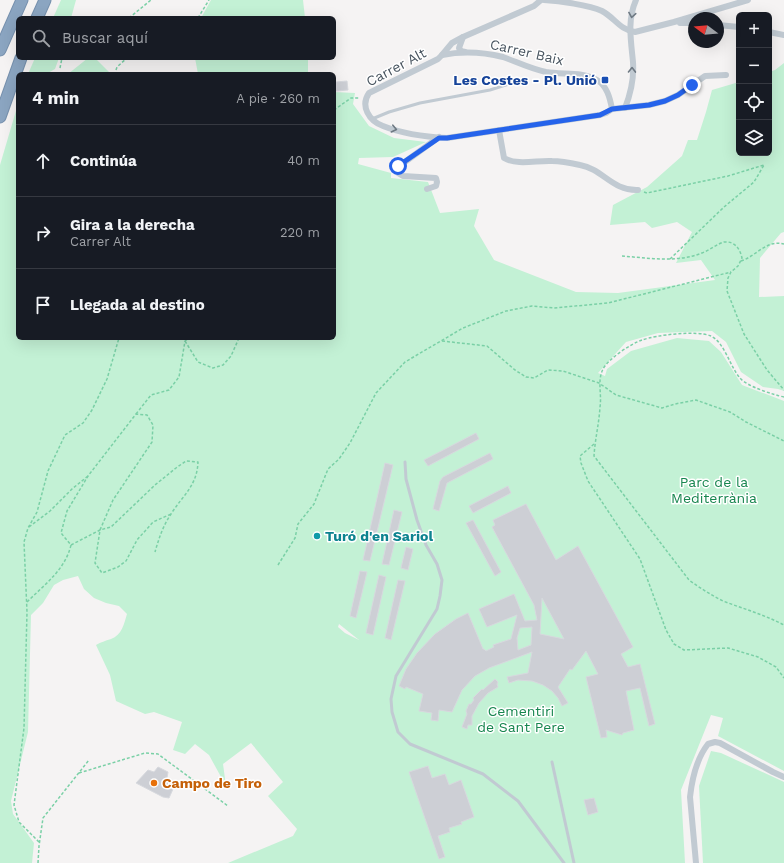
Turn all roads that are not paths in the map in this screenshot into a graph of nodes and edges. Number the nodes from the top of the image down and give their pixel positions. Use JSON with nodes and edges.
{"nodes":[{"id":1,"x":22,"y":0,"type":"edge"},
{"id":2,"x":45,"y":0,"type":"edge"},
{"id":3,"x":543,"y":0,"type":"edge"},
{"id":4,"x":636,"y":0,"type":"edge"},
{"id":5,"x":748,"y":0,"type":"edge"},
{"id":6,"x":38,"y":16,"type":"edge"},
{"id":7,"x":674,"y":22,"type":"junction"},
{"id":8,"x":688,"y":23,"type":"edge"},
{"id":9,"x":724,"y":26,"type":"edge"},
{"id":10,"x":736,"y":27,"type":"edge"},
{"id":11,"x":630,"y":31,"type":"junction"},
{"id":12,"x":772,"y":33,"type":"edge"},
{"id":13,"x":784,"y":36,"type":"edge"},
{"id":14,"x":463,"y":37,"type":"junction"},
{"id":15,"x":0,"y":50,"type":"edge"},
{"id":16,"x":465,"y":52,"type":"junction"},
{"id":17,"x":442,"y":56,"type":"junction"},
{"id":18,"x":19,"y":60,"type":"edge"},
{"id":19,"x":726,"y":75,"type":"dead end"},
{"id":20,"x":518,"y":81,"type":"dead end"},
{"id":21,"x":625,"y":108,"type":"junction"},
{"id":22,"x":612,"y":109,"type":"junction"},
{"id":23,"x":0,"y":116,"type":"edge"},
{"id":24,"x":372,"y":119,"type":"junction"},
{"id":25,"x":499,"y":130,"type":"junction"},
{"id":26,"x":439,"y":138,"type":"junction"},
{"id":27,"x":427,"y":189,"type":"dead end"},
{"id":28,"x":638,"y":190,"type":"road end"},
{"id":29,"x":405,"y":462,"type":"dead end"},
{"id":30,"x":552,"y":762,"type":"dead end"},
{"id":31,"x":784,"y":777,"type":"edge"},
{"id":32,"x":564,"y":863,"type":"edge"},
{"id":33,"x":574,"y":863,"type":"edge"},
{"id":34,"x":696,"y":863,"type":"edge"}],
"edges":[{"from":1,"to":15,"type":"highway"},
{"from":2,"to":6,"type":"highway"},
{"from":3,"to":11,"type":"street"},
{"from":3,"to":14,"type":"street","name":"Carrer Baix"},
{"from":4,"to":11,"type":"street","one_way":true},
{"from":5,"to":7,"type":"street"},
{"from":7,"to":8,"type":"street"},
{"from":7,"to":11,"type":"street"},
{"from":9,"to":10,"type":"street"},
{"from":21,"to":11,"type":"street","one_way":true},
{"from":12,"to":13,"type":"street"},
{"from":14,"to":16,"type":"street"},
{"from":14,"to":17,"type":"street","name":"Carrer Alt"},
{"from":16,"to":17,"type":"street","name":"Carrer Baix"},
{"from":16,"to":22,"type":"street","name":"Carrer Baix"},
{"from":17,"to":24,"type":"street","name":"Carrer Alt"},
{"from":18,"to":23,"type":"highway"},
{"from":19,"to":21,"type":"street"},
{"from":20,"to":24,"type":"lane"},
{"from":21,"to":22,"type":"street"},
{"from":22,"to":25,"type":"street"},
{"from":24,"to":26,"type":"street","one_way":true},
{"from":25,"to":26,"type":"street"},
{"from":25,"to":28,"type":"street"},
{"from":26,"to":27,"type":"street"},
{"from":29,"to":32,"type":"lane"},
{"from":30,"to":33,"type":"lane"},
{"from":31,"to":34,"type":"street"}]}
